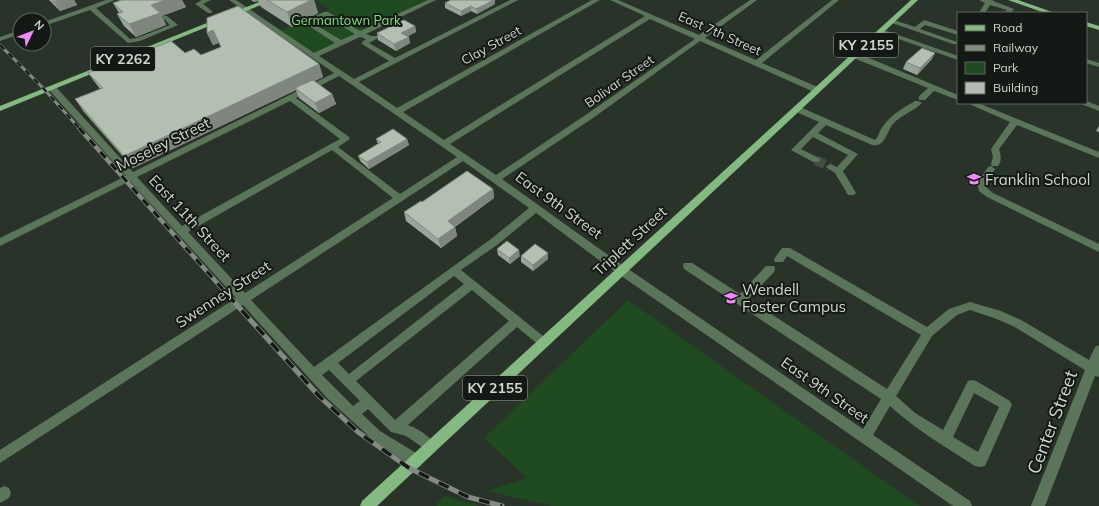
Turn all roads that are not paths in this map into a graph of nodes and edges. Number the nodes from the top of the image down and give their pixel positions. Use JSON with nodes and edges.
{"nodes":[{"id":1,"x":112,"y":0,"type":"edge"},
{"id":2,"x":208,"y":0,"type":"edge"},
{"id":3,"x":232,"y":0,"type":"edge"},
{"id":4,"x":270,"y":0,"type":"edge"},
{"id":5,"x":433,"y":0,"type":"edge"},
{"id":6,"x":515,"y":0,"type":"edge"},
{"id":7,"x":597,"y":0,"type":"edge"},
{"id":8,"x":613,"y":0,"type":"edge"},
{"id":9,"x":754,"y":0,"type":"edge"},
{"id":10,"x":836,"y":0,"type":"edge"},
{"id":11,"x":915,"y":0,"type":"edge"},
{"id":12,"x":1010,"y":0,"type":"edge"},
{"id":13,"x":987,"y":1,"type":"edge"},
{"id":14,"x":91,"y":7,"type":"junction"},
{"id":15,"x":316,"y":7,"type":"dead end"},
{"id":16,"x":246,"y":9,"type":"junction"},
{"id":17,"x":210,"y":12,"type":"dead end"},
{"id":18,"x":982,"y":12,"type":"edge"},
{"id":19,"x":1008,"y":12,"type":"edge"},
{"id":20,"x":1049,"y":12,"type":"edge"},
{"id":21,"x":326,"y":13,"type":"junction"},
{"id":22,"x":650,"y":16,"type":"junction"},
{"id":23,"x":166,"y":17,"type":"dead end"},
{"id":24,"x":52,"y":21,"type":"edge"},
{"id":25,"x":891,"y":21,"type":"junction"},
{"id":26,"x":1087,"y":24,"type":"edge"},
{"id":27,"x":378,"y":26,"type":"junction"},
{"id":28,"x":1099,"y":28,"type":"edge"},
{"id":29,"x":915,"y":30,"type":"junction"},
{"id":30,"x":881,"y":31,"type":"junction"},
{"id":31,"x":957,"y":33,"type":"edge"},
{"id":32,"x":360,"y":34,"type":"junction"},
{"id":33,"x":12,"y":35,"type":"edge"},
{"id":34,"x":700,"y":38,"type":"junction"},
{"id":35,"x":0,"y":39,"type":"edge"},
{"id":36,"x":372,"y":39,"type":"junction"},
{"id":37,"x":956,"y":42,"type":"edge"},
{"id":38,"x":340,"y":43,"type":"junction"},
{"id":39,"x":944,"y":53,"type":"junction"},
{"id":40,"x":315,"y":55,"type":"junction"},
{"id":41,"x":854,"y":55,"type":"junction"},
{"id":42,"x":957,"y":58,"type":"edge"},
{"id":43,"x":394,"y":61,"type":"junction"},
{"id":44,"x":1087,"y":61,"type":"edge"},
{"id":45,"x":757,"y":63,"type":"junction"},
{"id":46,"x":1099,"y":65,"type":"edge"},
{"id":47,"x":340,"y":73,"type":"junction"},
{"id":48,"x":354,"y":82,"type":"junction"},
{"id":49,"x":933,"y":87,"type":"junction"},
{"id":50,"x":52,"y":88,"type":"junction"},
{"id":51,"x":817,"y":90,"type":"junction"},
{"id":52,"x":289,"y":97,"type":"junction"},
{"id":53,"x":957,"y":98,"type":"edge"},
{"id":54,"x":973,"y":104,"type":"edge"},
{"id":55,"x":1086,"y":104,"type":"edge"},
{"id":56,"x":0,"y":109,"type":"edge"},
{"id":57,"x":797,"y":109,"type":"junction"},
{"id":58,"x":1099,"y":109,"type":"edge"},
{"id":59,"x":397,"y":112,"type":"junction"},
{"id":60,"x":825,"y":121,"type":"junction"},
{"id":61,"x":1015,"y":121,"type":"junction"},
{"id":62,"x":812,"y":134,"type":"junction"},
{"id":63,"x":444,"y":144,"type":"junction"},
{"id":64,"x":333,"y":147,"type":"junction"},
{"id":65,"x":861,"y":147,"type":"junction"},
{"id":66,"x":1099,"y":155,"type":"edge"},
{"id":67,"x":463,"y":157,"type":"junction"},
{"id":68,"x":816,"y":160,"type":"tunnel mouth"},
{"id":69,"x":131,"y":176,"type":"junction"},
{"id":70,"x":496,"y":179,"type":"junction"},
{"id":71,"x":851,"y":193,"type":"dead end"},
{"id":72,"x":399,"y":198,"type":"junction"},
{"id":73,"x":536,"y":208,"type":"junction"},
{"id":74,"x":181,"y":231,"type":"junction"},
{"id":75,"x":0,"y":242,"type":"edge"},
{"id":76,"x":1099,"y":248,"type":"edge"},
{"id":77,"x":779,"y":259,"type":"dead end"},
{"id":78,"x":688,"y":266,"type":"dead end"},
{"id":79,"x":770,"y":269,"type":"dead end"},
{"id":80,"x":454,"y":270,"type":"junction"},
{"id":81,"x":622,"y":270,"type":"junction"},
{"id":82,"x":472,"y":284,"type":"junction"},
{"id":83,"x":243,"y":298,"type":"junction"},
{"id":84,"x":741,"y":300,"type":"junction"},
{"id":85,"x":517,"y":320,"type":"junction"},
{"id":86,"x":928,"y":333,"type":"junction"},
{"id":87,"x":544,"y":342,"type":"junction"},
{"id":88,"x":1099,"y":350,"type":"edge"},
{"id":89,"x":330,"y":363,"type":"junction"},
{"id":90,"x":1096,"y":370,"type":"edge"},
{"id":91,"x":313,"y":375,"type":"junction"},
{"id":92,"x":348,"y":381,"type":"junction"},
{"id":93,"x":889,"y":397,"type":"junction"},
{"id":94,"x":368,"y":401,"type":"junction"},
{"id":95,"x":354,"y":414,"type":"junction"},
{"id":96,"x":395,"y":428,"type":"junction"},
{"id":97,"x":865,"y":437,"type":"junction"},
{"id":98,"x":945,"y":440,"type":"junction"},
{"id":99,"x":431,"y":447,"type":"junction"},
{"id":100,"x":0,"y":457,"type":"edge"},
{"id":101,"x":416,"y":461,"type":"junction"},
{"id":102,"x":368,"y":506,"type":"edge"},
{"id":103,"x":965,"y":506,"type":"edge"},
{"id":104,"x":1038,"y":506,"type":"edge"}],
"edges":[{"from":1,"to":14,"type":"street"},
{"from":2,"to":17,"type":"street"},
{"from":3,"to":16,"type":"street","name":"East 9th Street"},
{"from":4,"to":16,"type":"main road","number":"KY 2262"},
{"from":5,"to":27,"type":"street"},
{"from":6,"to":43,"type":"street"},
{"from":7,"to":59,"type":"street","name":"Clay Street"},
{"from":8,"to":22,"type":"street","name":"East 7th Street"},
{"from":9,"to":34,"type":"street","name":"Bolivar Street"},
{"from":10,"to":45,"type":"street"},
{"from":11,"to":25,"type":"main road","name":"Triplett Street","number":"KY 2155"},
{"from":12,"to":20,"type":"main road"},
{"from":13,"to":18,"type":"street"},
{"from":13,"to":19,"type":"street"},
{"from":14,"to":23,"type":"street"},
{"from":14,"to":24,"type":"street"},
{"from":15,"to":21,"type":"street"},
{"from":16,"to":40,"type":"street","name":"East 9th Street"},
{"from":16,"to":50,"type":"main road","number":"KY 2262"},
{"from":21,"to":32,"type":"street"},
{"from":21,"to":38,"type":"street"},
{"from":22,"to":34,"type":"street","name":"East 7th Street"},
{"from":22,"to":63,"type":"street"},
{"from":25,"to":29,"type":"street"},
{"from":25,"to":30,"type":"main road","name":"Triplett Street","number":"KY 2155"},
{"from":26,"to":28,"type":"main road"},
{"from":27,"to":32,"type":"street"},
{"from":27,"to":36,"type":"street"},
{"from":29,"to":31,"type":"street"},
{"from":29,"to":37,"type":"street"},
{"from":30,"to":39,"type":"street"},
{"from":30,"to":41,"type":"main road","name":"Triplett Street","number":"KY 2155"},
{"from":32,"to":36,"type":"street"},
{"from":32,"to":38,"type":"street"},
{"from":33,"to":35,"type":"street"},
{"from":34,"to":45,"type":"street","name":"East 7th Street"},
{"from":34,"to":70,"type":"street","name":"Bolivar Street"},
{"from":36,"to":43,"type":"street"},
{"from":37,"to":39,"type":"street"},
{"from":38,"to":40,"type":"street"},
{"from":39,"to":42,"type":"street"},
{"from":40,"to":47,"type":"street","name":"East 9th Street"},
{"from":41,"to":49,"type":"street"},
{"from":41,"to":51,"type":"main road","name":"Triplett Street","number":"KY 2155"},
{"from":43,"to":48,"type":"street"},
{"from":44,"to":46,"type":"street"},
{"from":45,"to":51,"type":"street","name":"East 7th Street"},
{"from":47,"to":48,"type":"street","name":"East 9th Street"},
{"from":47,"to":52,"type":"street","name":"Moseley Street"},
{"from":48,"to":59,"type":"street","name":"East 9th Street"},
{"from":49,"to":53,"type":"street"},
{"from":49,"to":65,"type":"street"},
{"from":50,"to":56,"type":"main road","number":"KY 2262"},
{"from":50,"to":69,"type":"street","name":"East 11th Street"},
{"from":51,"to":57,"type":"main road","name":"Triplett Street","number":"KY 2155"},
{"from":52,"to":64,"type":"street"},
{"from":52,"to":69,"type":"street","name":"Moseley Street"},
{"from":54,"to":61,"type":"street"},
{"from":55,"to":58,"type":"street"},
{"from":57,"to":60,"type":"street"},
{"from":57,"to":81,"type":"main road","name":"Triplett Street","number":"KY 2155"},
{"from":59,"to":63,"type":"street","name":"East 9th Street"},
{"from":60,"to":62,"type":"street"},
{"from":60,"to":65,"type":"street"},
{"from":61,"to":66,"type":"street"},
{"from":61,"to":76,"type":"street"},
{"from":62,"to":65,"type":"street"},
{"from":62,"to":68,"type":"street"},
{"from":63,"to":67,"type":"street","name":"East 9th Street"},
{"from":64,"to":72,"type":"street"},
{"from":64,"to":74,"type":"street"},
{"from":65,"to":71,"type":"street"},
{"from":67,"to":70,"type":"street","name":"East 9th Street"},
{"from":67,"to":72,"type":"street","name":"Swenney Street"},
{"from":69,"to":74,"type":"street","name":"East 11th Street"},
{"from":69,"to":75,"type":"street","name":"Moseley Street"},
{"from":70,"to":73,"type":"street","name":"East 9th Street"},
{"from":72,"to":83,"type":"street","name":"Swenney Street"},
{"from":73,"to":80,"type":"street"},
{"from":73,"to":81,"type":"street","name":"East 9th Street"},
{"from":74,"to":83,"type":"street","name":"East 11th Street"},
{"from":77,"to":86,"type":"street"},
{"from":78,"to":84,"type":"street"},
{"from":79,"to":84,"type":"street"},
{"from":80,"to":82,"type":"street"},
{"from":80,"to":89,"type":"street"},
{"from":81,"to":87,"type":"main road","name":"Triplett Street","number":"KY 2155"},
{"from":81,"to":97,"type":"street","name":"East 9th Street"},
{"from":82,"to":85,"type":"street"},
{"from":82,"to":92,"type":"street"},
{"from":83,"to":91,"type":"street","name":"East 11th Street"},
{"from":83,"to":100,"type":"street","name":"Swenney Street"},
{"from":84,"to":93,"type":"street"},
{"from":85,"to":87,"type":"street"},
{"from":85,"to":96,"type":"street"},
{"from":86,"to":90,"type":"street"},
{"from":86,"to":93,"type":"street"},
{"from":87,"to":99,"type":"main road","name":"Triplett Street","number":"KY 2155"},
{"from":88,"to":90,"type":"street","name":"Center Street"},
{"from":89,"to":91,"type":"street"},
{"from":89,"to":92,"type":"street"},
{"from":90,"to":104,"type":"street","name":"Center Street"},
{"from":91,"to":95,"type":"street","name":"East 11th Street"},
{"from":92,"to":94,"type":"street"},
{"from":93,"to":97,"type":"street"},
{"from":93,"to":98,"type":"street"},
{"from":94,"to":95,"type":"street"},
{"from":94,"to":96,"type":"street"},
{"from":95,"to":101,"type":"street","name":"East 11th Street"},
{"from":96,"to":99,"type":"street"},
{"from":97,"to":103,"type":"street","name":"East 9th Street"},
{"from":98,"to":98,"type":"street"},
{"from":99,"to":101,"type":"main road","name":"Triplett Street","number":"KY 2155"},
{"from":101,"to":102,"type":"main road","name":"Triplett Street","number":"KY 2155"}]}
